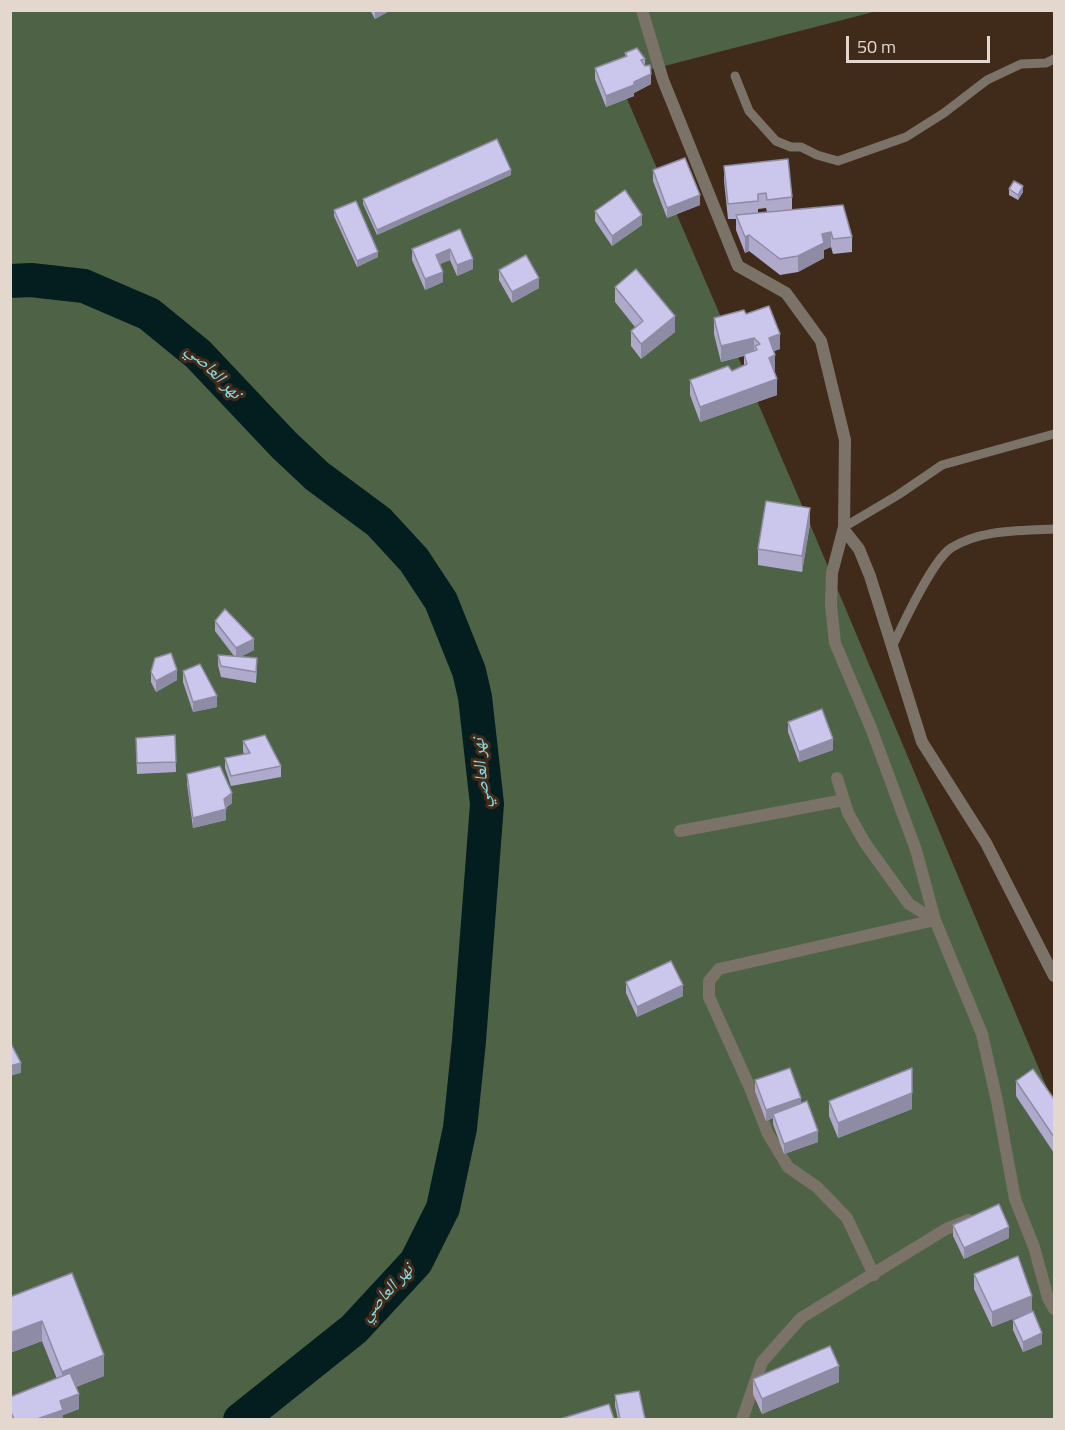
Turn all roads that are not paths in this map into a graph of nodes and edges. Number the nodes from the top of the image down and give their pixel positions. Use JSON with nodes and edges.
{"nodes":[{"id":1,"x":642,"y":10,"type":"edge"},
{"id":2,"x":1054,"y":59,"type":"edge"},
{"id":3,"x":735,"y":76,"type":"dead end"},
{"id":4,"x":1054,"y":434,"type":"edge"},
{"id":5,"x":844,"y":529,"type":"junction"},
{"id":6,"x":1054,"y":530,"type":"edge"},
{"id":7,"x":892,"y":647,"type":"junction"},
{"id":8,"x":837,"y":778,"type":"dead end"},
{"id":9,"x":844,"y":800,"type":"junction"},
{"id":10,"x":680,"y":831,"type":"dead end"},
{"id":11,"x":934,"y":920,"type":"junction"},
{"id":12,"x":1054,"y":976,"type":"edge"},
{"id":13,"x":976,"y":1216,"type":"edge"},
{"id":14,"x":874,"y":1275,"type":"junction"},
{"id":15,"x":1054,"y":1309,"type":"edge"},
{"id":16,"x":742,"y":1419,"type":"edge"}],
"edges":[{"from":1,"to":5,"type":"street"},
{"from":2,"to":3,"type":"lane"},
{"from":4,"to":5,"type":"lane"},
{"from":5,"to":7,"type":"street"},
{"from":5,"to":11,"type":"street"},
{"from":6,"to":7,"type":"lane"},
{"from":7,"to":12,"type":"street"},
{"from":8,"to":9,"type":"street"},
{"from":9,"to":10,"type":"street"},
{"from":9,"to":11,"type":"street"},
{"from":11,"to":14,"type":"street"},
{"from":11,"to":15,"type":"street"},
{"from":13,"to":14,"type":"street"},
{"from":14,"to":16,"type":"street"}]}
